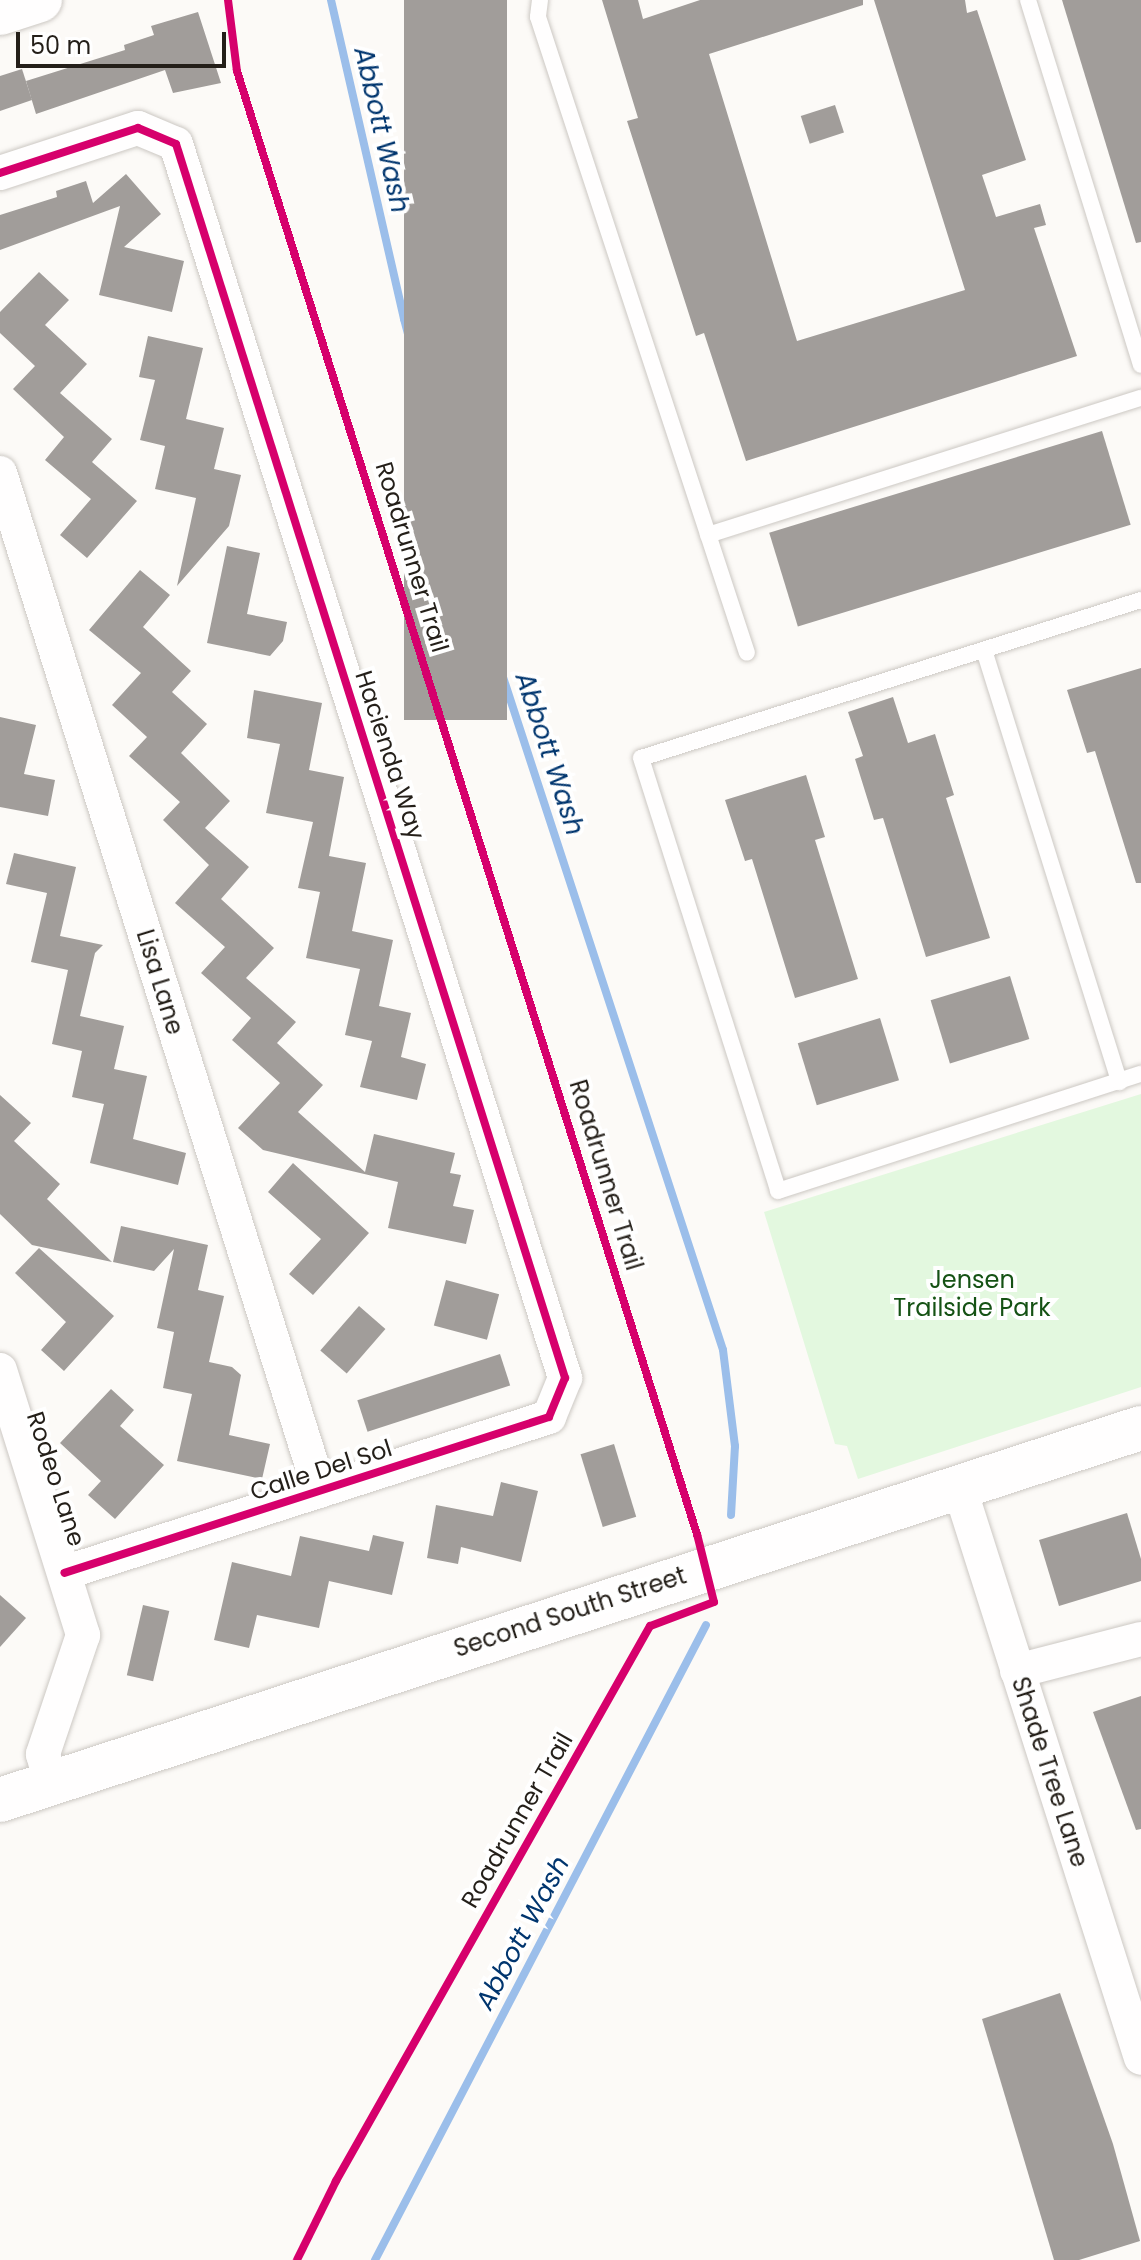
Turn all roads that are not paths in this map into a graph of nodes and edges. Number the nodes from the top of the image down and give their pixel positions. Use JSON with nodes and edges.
{"nodes":[{"id":1,"x":40,"y":0,"type":"edge"},
{"id":2,"x":540,"y":0,"type":"edge"},
{"id":3,"x":1028,"y":0,"type":"edge"},
{"id":4,"x":0,"y":13,"type":"edge"},
{"id":5,"x":0,"y":173,"type":"edge"},
{"id":6,"x":1141,"y":365,"type":"edge"},
{"id":7,"x":1141,"y":398,"type":"edge"},
{"id":8,"x":0,"y":473,"type":"edge"},
{"id":9,"x":708,"y":535,"type":"junction"},
{"id":10,"x":1141,"y":600,"type":"edge"},
{"id":11,"x":984,"y":650,"type":"junction"},
{"id":12,"x":747,"y":653,"type":"dead end"},
{"id":13,"x":1141,"y":1074,"type":"edge"},
{"id":14,"x":1119,"y":1082,"type":"junction"},
{"id":15,"x":0,"y":1370,"type":"edge"},
{"id":16,"x":565,"y":1378,"type":"joint"},
{"id":17,"x":1141,"y":1428,"type":"edge"},
{"id":18,"x":959,"y":1486,"type":"junction"},
{"id":19,"x":320,"y":1491,"type":"junction"},
{"id":20,"x":64,"y":1573,"type":"junction"},
{"id":21,"x":1141,"y":1639,"type":"edge"},
{"id":22,"x":1017,"y":1671,"type":"junction"},
{"id":23,"x":51,"y":1783,"type":"junction"},
{"id":24,"x":0,"y":1800,"type":"edge"},
{"id":25,"x":1141,"y":2058,"type":"edge"}],
"edges":[{"from":1,"to":4,"type":"street"},
{"from":2,"to":9,"type":"lane"},
{"from":3,"to":6,"type":"lane"},
{"from":5,"to":16,"type":"street","name":"Hacienda Way"},
{"from":7,"to":9,"type":"lane"},
{"from":8,"to":19,"type":"street","name":"Lisa Lane"},
{"from":9,"to":12,"type":"lane"},
{"from":10,"to":11,"type":"lane"},
{"from":11,"to":14,"type":"lane"},
{"from":11,"to":14,"type":"lane"},
{"from":13,"to":14,"type":"lane"},
{"from":15,"to":20,"type":"street","name":"Rodeo Lane"},
{"from":16,"to":19,"type":"street","name":"Calle Del Sol"},
{"from":17,"to":18,"type":"street","name":"Second South Street"},
{"from":18,"to":22,"type":"street","name":"Shade Tree Lane"},
{"from":18,"to":23,"type":"street","name":"Second South Street"},
{"from":19,"to":20,"type":"street","name":"Calle Del Sol"},
{"from":20,"to":23,"type":"street","name":"Rodeo Lane"},
{"from":21,"to":22,"type":"street"},
{"from":22,"to":25,"type":"street","name":"Shade Tree Lane"},
{"from":23,"to":24,"type":"street","name":"Second South Street"}]}
